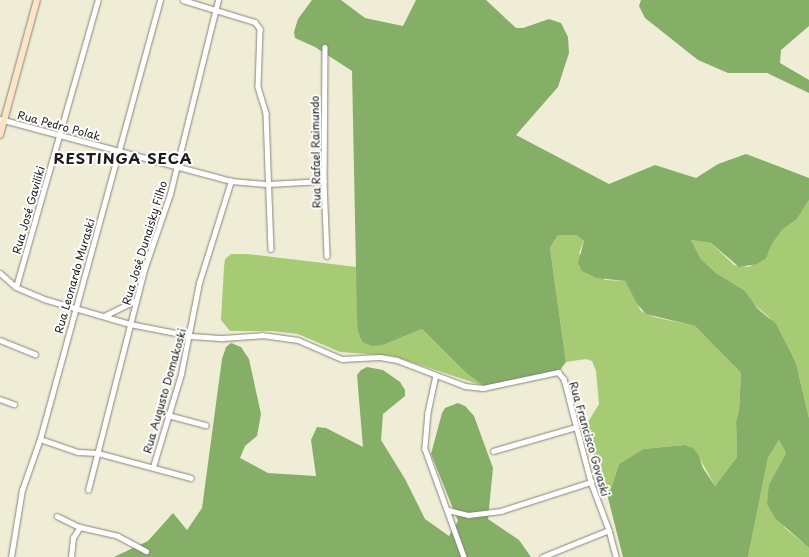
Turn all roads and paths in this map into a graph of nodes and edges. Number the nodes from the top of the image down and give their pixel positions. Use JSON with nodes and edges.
{"nodes":[{"id":1,"x":37,"y":0,"type":"edge"},
{"id":2,"x":98,"y":0,"type":"edge"},
{"id":3,"x":160,"y":0,"type":"edge"},
{"id":4,"x":183,"y":0,"type":"edge"},
{"id":5,"x":218,"y":0,"type":"edge"},
{"id":6,"x":215,"y":8,"type":"junction"},
{"id":7,"x":325,"y":47,"type":"dead end"},
{"id":8,"x":2,"y":120,"type":"edge"},
{"id":9,"x":0,"y":135,"type":"edge"},
{"id":10,"x":60,"y":136,"type":"junction"},
{"id":11,"x":120,"y":152,"type":"junction"},
{"id":12,"x":176,"y":166,"type":"junction"},
{"id":13,"x":231,"y":181,"type":"junction"},
{"id":14,"x":324,"y":181,"type":"junction"},
{"id":15,"x":268,"y":184,"type":"junction"},
{"id":16,"x":271,"y":249,"type":"dead end"},
{"id":17,"x":327,"y":256,"type":"dead end"},
{"id":18,"x":0,"y":273,"type":"edge"},
{"id":19,"x":16,"y":287,"type":"junction"},
{"id":20,"x":135,"y":301,"type":"junction"},
{"id":21,"x":75,"y":308,"type":"junction"},
{"id":22,"x":104,"y":316,"type":"junction"},
{"id":23,"x":130,"y":324,"type":"junction"},
{"id":24,"x":191,"y":336,"type":"junction"},
{"id":25,"x":0,"y":340,"type":"edge"},
{"id":26,"x":35,"y":354,"type":"dead end"},
{"id":27,"x":436,"y":375,"type":"junction"},
{"id":28,"x":0,"y":399,"type":"edge"},
{"id":29,"x":14,"y":404,"type":"dead end"},
{"id":30,"x":168,"y":415,"type":"junction"},
{"id":31,"x":206,"y":425,"type":"dead end"},
{"id":32,"x":576,"y":427,"type":"junction"},
{"id":33,"x":40,"y":439,"type":"junction"},
{"id":34,"x":493,"y":452,"type":"dead end"},
{"id":35,"x":98,"y":453,"type":"junction"},
{"id":36,"x":153,"y":467,"type":"junction"},
{"id":37,"x":191,"y":478,"type":"dead end"},
{"id":38,"x":591,"y":482,"type":"junction"},
{"id":39,"x":88,"y":490,"type":"dead end"},
{"id":40,"x":448,"y":510,"type":"junction"},
{"id":41,"x":57,"y":516,"type":"dead end"},
{"id":42,"x":80,"y":527,"type":"junction"},
{"id":43,"x":609,"y":530,"type":"junction"},
{"id":44,"x":146,"y":551,"type":"dead end"},
{"id":45,"x":11,"y":557,"type":"edge"},
{"id":46,"x":71,"y":557,"type":"edge"},
{"id":47,"x":464,"y":557,"type":"edge"},
{"id":48,"x":542,"y":557,"type":"edge"},
{"id":49,"x":616,"y":557,"type":"edge"}],
"edges":[{"from":1,"to":8,"type":"street"},
{"from":2,"to":10,"type":"street","name":"Rua José Gaviliki"},
{"from":3,"to":11,"type":"street","name":"Rua Leonardo Muraski"},
{"from":4,"to":6,"type":"street"},
{"from":5,"to":6,"type":"street","name":"Rua José Dunaisky Filho"},
{"from":6,"to":12,"type":"street","name":"Rua José Dunaisky Filho"},
{"from":6,"to":15,"type":"street"},
{"from":7,"to":14,"type":"street","name":"Rua Rafael Raimundo"},
{"from":8,"to":9,"type":"street"},
{"from":8,"to":10,"type":"street","name":"Rua Pedro Polak"},
{"from":10,"to":11,"type":"street","name":"Rua Pedro Polak"},
{"from":10,"to":19,"type":"street","name":"Rua José Gaviliki"},
{"from":11,"to":12,"type":"street","name":"Rua Pedro Polak"},
{"from":11,"to":21,"type":"street","name":"Rua Leonardo Muraski"},
{"from":12,"to":13,"type":"street","name":"Rua Pedro Polak"},
{"from":12,"to":20,"type":"street","name":"Rua José Dunaisky Filho"},
{"from":13,"to":15,"type":"street","name":"Rua Pedro Polak"},
{"from":13,"to":24,"type":"street","name":"Rua Augusto Domakoski"},
{"from":14,"to":15,"type":"street","name":"Rua Pedro Polak"},
{"from":14,"to":17,"type":"street","name":"Rua Rafael Raimundo"},
{"from":15,"to":16,"type":"street"},
{"from":18,"to":19,"type":"street"},
{"from":19,"to":21,"type":"street"},
{"from":20,"to":22,"type":"street"},
{"from":20,"to":23,"type":"street","name":"Rua José Dunaisky Filho"},
{"from":21,"to":22,"type":"street"},
{"from":21,"to":33,"type":"street","name":"Rua Leonardo Muraski"},
{"from":22,"to":23,"type":"street"},
{"from":23,"to":24,"type":"street"},
{"from":23,"to":35,"type":"street","name":"Rua José Dunaisky Filho"},
{"from":24,"to":27,"type":"street"},
{"from":24,"to":30,"type":"street","name":"Rua Augusto Domakoski"},
{"from":25,"to":26,"type":"street"},
{"from":27,"to":32,"type":"street","name":"Rua Francisco Govaski"},
{"from":27,"to":40,"type":"street"},
{"from":28,"to":29,"type":"street"},
{"from":30,"to":31,"type":"street"},
{"from":30,"to":36,"type":"street","name":"Rua Augusto Domakoski"},
{"from":32,"to":34,"type":"street"},
{"from":32,"to":38,"type":"street","name":"Rua Francisco Govaski"},
{"from":33,"to":35,"type":"street"},
{"from":33,"to":45,"type":"street","name":"Rua Leonardo Muraski"},
{"from":35,"to":36,"type":"street"},
{"from":35,"to":39,"type":"street","name":"Rua José Dunaisky Filho"},
{"from":36,"to":37,"type":"street"},
{"from":38,"to":40,"type":"street"},
{"from":38,"to":43,"type":"street","name":"Rua Francisco Govaski"},
{"from":40,"to":47,"type":"street"},
{"from":41,"to":42,"type":"street"},
{"from":42,"to":44,"type":"street"},
{"from":42,"to":46,"type":"street"},
{"from":43,"to":48,"type":"street"},
{"from":43,"to":49,"type":"street","name":"Rua Francisco Govaski"}]}
